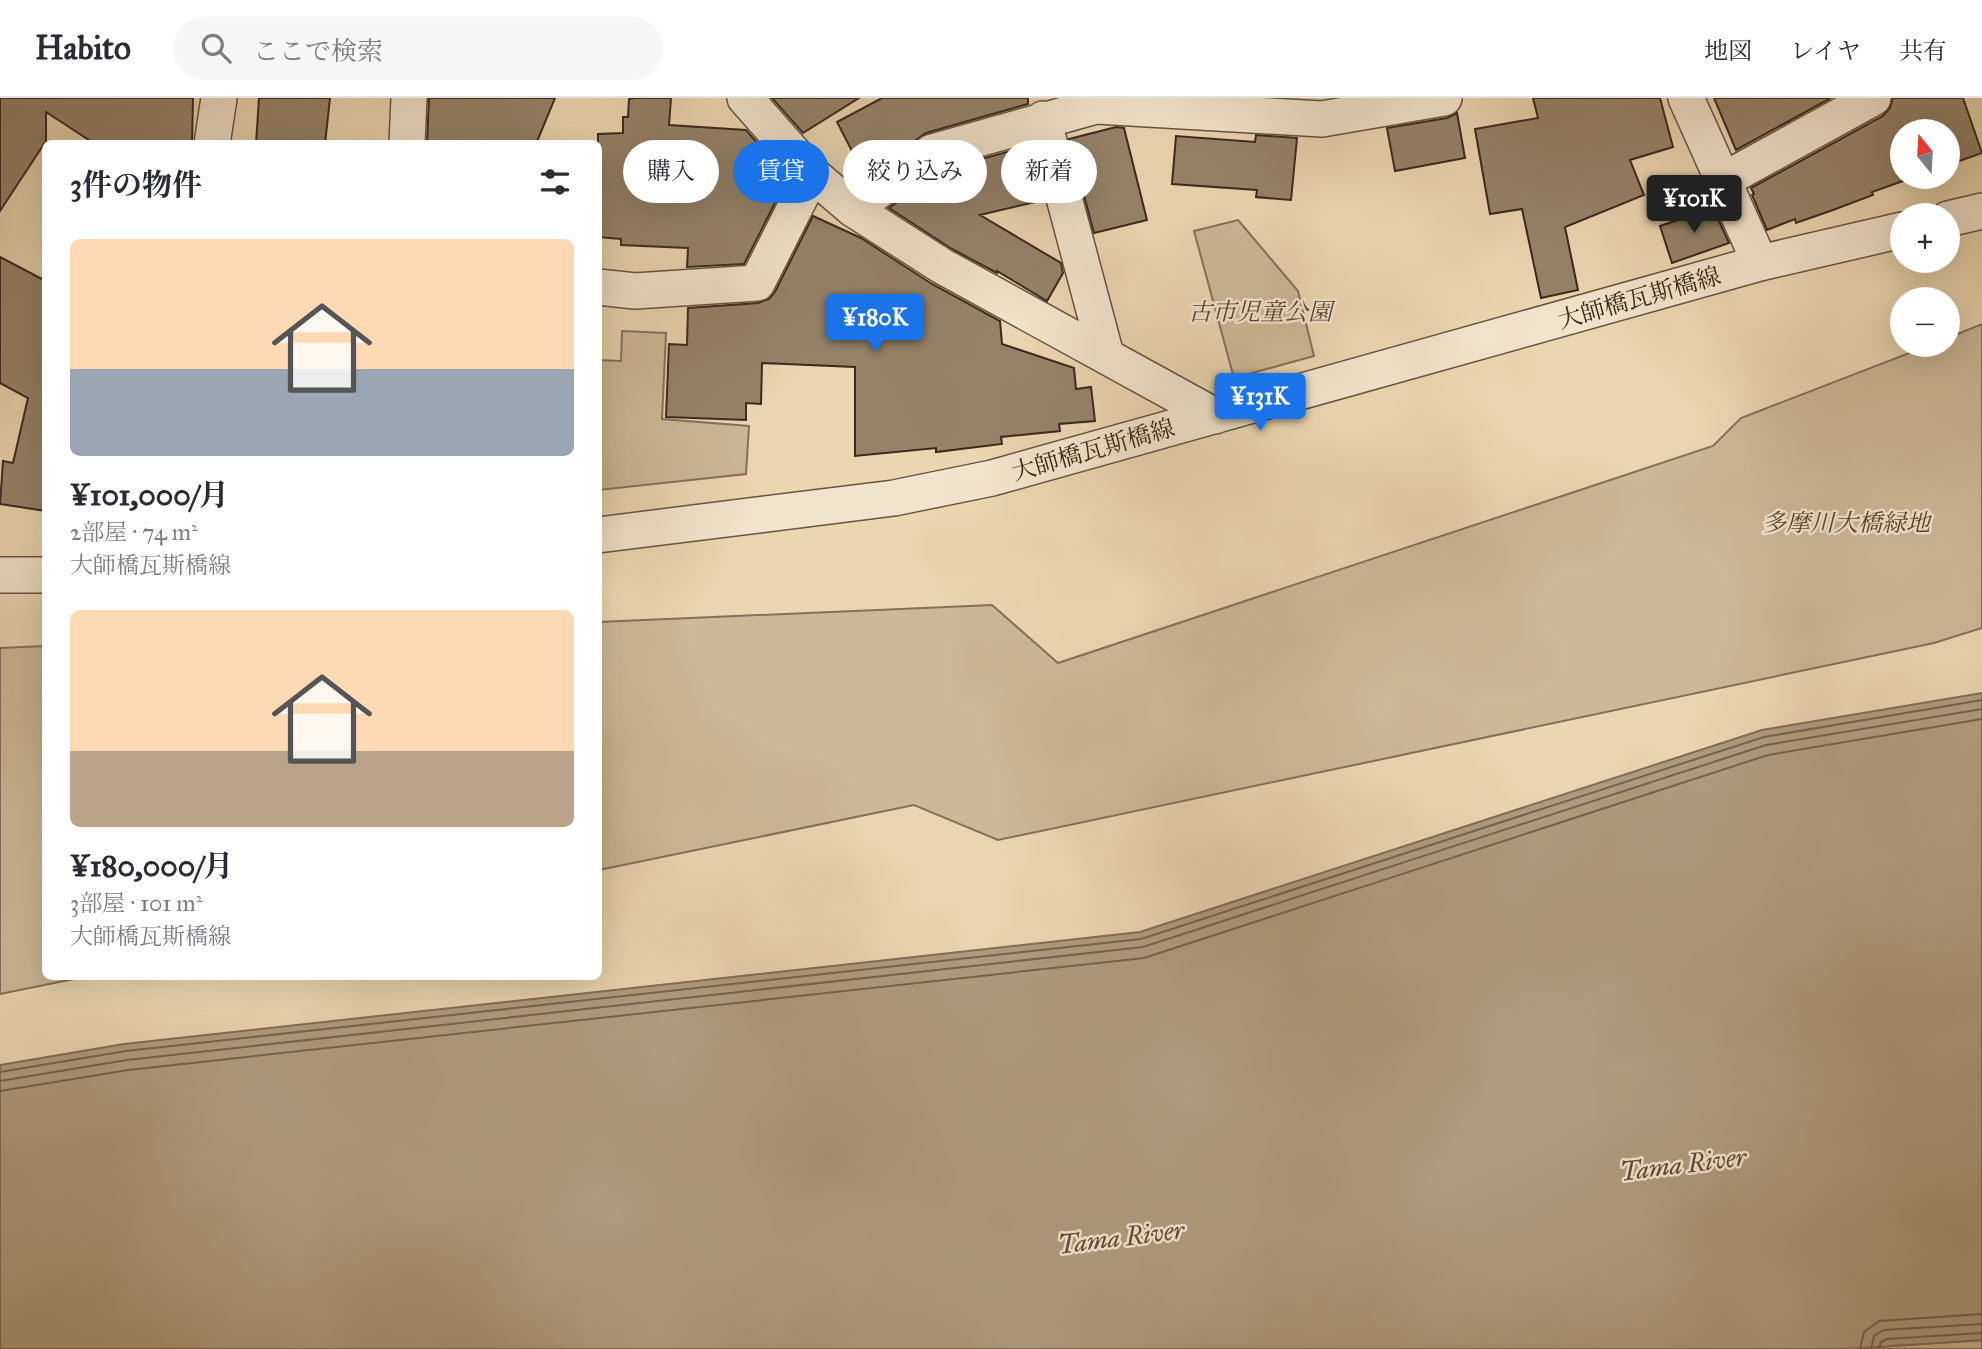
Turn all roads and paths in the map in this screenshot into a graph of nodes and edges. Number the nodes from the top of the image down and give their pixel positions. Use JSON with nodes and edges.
{"nodes":[{"id":1,"x":219,"y":98,"type":"edge"},
{"id":2,"x":409,"y":98,"type":"edge"},
{"id":3,"x":745,"y":98,"type":"edge"},
{"id":4,"x":1444,"y":98,"type":"edge"},
{"id":5,"x":1686,"y":98,"type":"edge"},
{"id":6,"x":1873,"y":98,"type":"edge"},
{"id":7,"x":1096,"y":102,"type":"edge"},
{"id":8,"x":1043,"y":119,"type":"junction"},
{"id":9,"x":213,"y":140,"type":"edge"},
{"id":10,"x":407,"y":140,"type":"edge"},
{"id":11,"x":782,"y":140,"type":"edge"},
{"id":12,"x":1722,"y":181,"type":"junction"},
{"id":13,"x":829,"y":189,"type":"edge"},
{"id":14,"x":797,"y":203,"type":"edge"},
{"id":15,"x":853,"y":209,"type":"junction"},
{"id":16,"x":1982,"y":211,"type":"edge"},
{"id":17,"x":1960,"y":216,"type":"edge"},
{"id":18,"x":1890,"y":233,"type":"edge"},
{"id":19,"x":1760,"y":263,"type":"junction"},
{"id":20,"x":602,"y":287,"type":"edge"},
{"id":21,"x":1106,"y":355,"type":"junction"},
{"id":22,"x":1215,"y":416,"type":"junction"},
{"id":23,"x":602,"y":534,"type":"edge"},
{"id":24,"x":0,"y":575,"type":"edge"},
{"id":25,"x":42,"y":575,"type":"edge"}],
"edges":[{"from":1,"to":9,"type":"street"},
{"from":2,"to":10,"type":"street"},
{"from":3,"to":11,"type":"street"},
{"from":4,"to":7,"type":"street"},
{"from":5,"to":12,"type":"street"},
{"from":6,"to":12,"type":"street"},
{"from":7,"to":8,"type":"street"},
{"from":8,"to":15,"type":"street"},
{"from":8,"to":21,"type":"street"},
{"from":12,"to":19,"type":"street"},
{"from":13,"to":15,"type":"street"},
{"from":14,"to":20,"type":"street"},
{"from":15,"to":21,"type":"street"},
{"from":16,"to":17,"type":"street"},
{"from":18,"to":19,"type":"street","name":"大師橋瓦斯橋線"},
{"from":19,"to":22,"type":"street","name":"大師橋瓦斯橋線"},
{"from":21,"to":22,"type":"street"},
{"from":22,"to":23,"type":"street","name":"大師橋瓦斯橋線"},
{"from":24,"to":25,"type":"street"}]}
